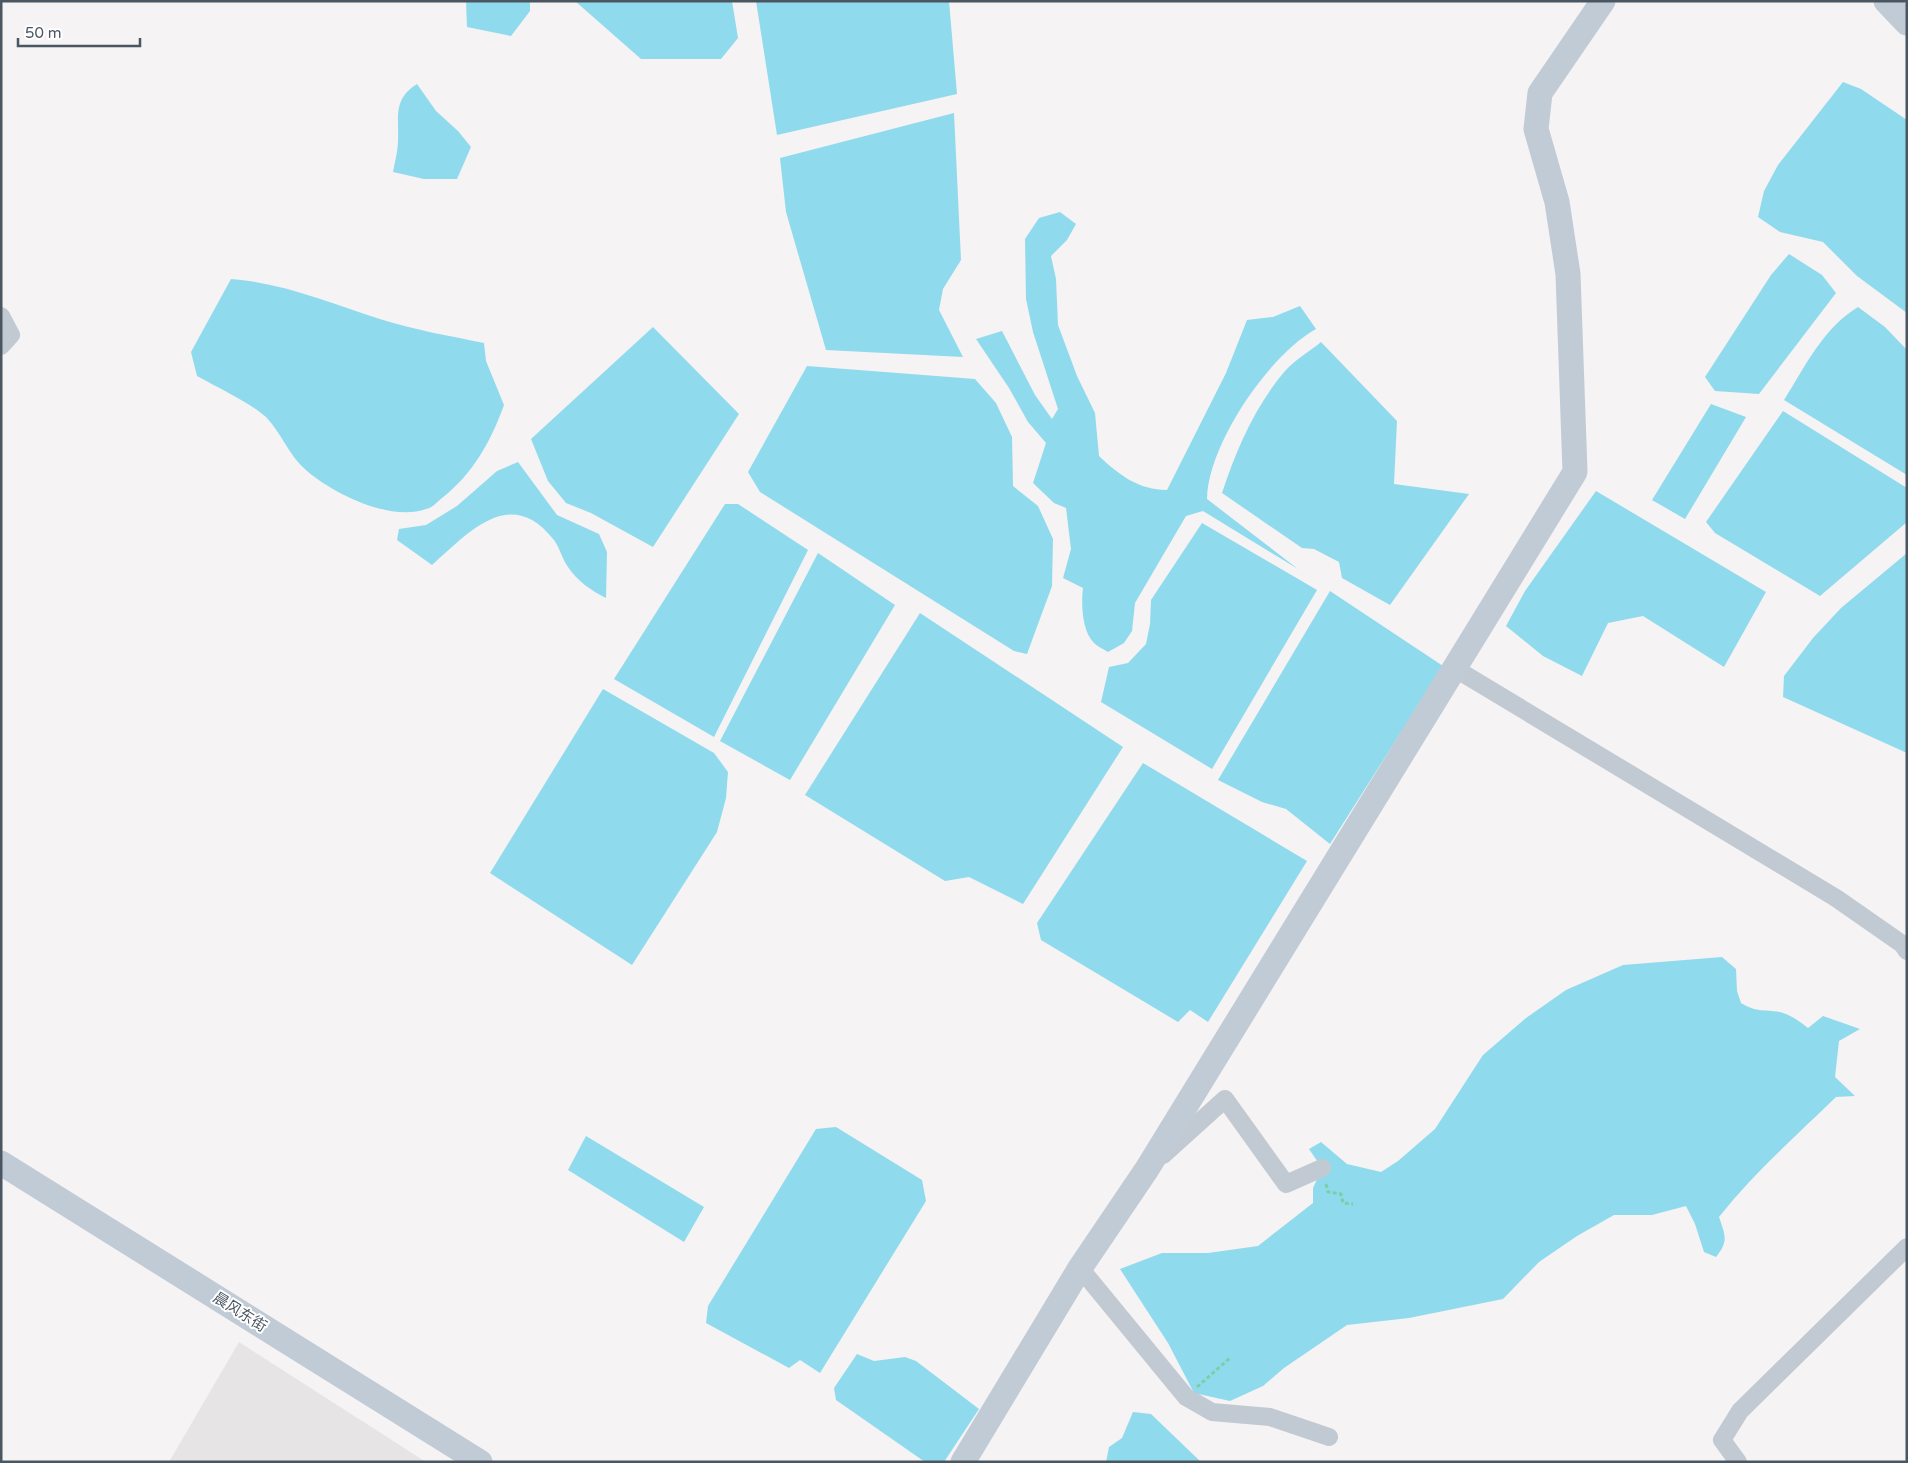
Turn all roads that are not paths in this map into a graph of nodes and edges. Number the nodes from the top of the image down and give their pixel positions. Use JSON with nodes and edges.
{"nodes":[{"id":1,"x":1602,"y":1,"type":"edge"},
{"id":2,"x":1886,"y":1,"type":"edge"},
{"id":3,"x":1907,"y":23,"type":"edge"},
{"id":4,"x":1,"y":316,"type":"edge"},
{"id":5,"x":1,"y":346,"type":"edge"},
{"id":6,"x":1454,"y":668,"type":"junction"},
{"id":7,"x":1907,"y":951,"type":"edge"},
{"id":8,"x":1,"y":1163,"type":"edge"},
{"id":9,"x":1322,"y":1168,"type":"road end"},
{"id":10,"x":1147,"y":1169,"type":"junction"},
{"id":11,"x":1907,"y":1247,"type":"edge"},
{"id":12,"x":1080,"y":1268,"type":"junction"},
{"id":13,"x":1329,"y":1437,"type":"dead end"},
{"id":14,"x":480,"y":1462,"type":"edge"},
{"id":15,"x":962,"y":1462,"type":"edge"},
{"id":16,"x":1738,"y":1462,"type":"edge"}],
"edges":[{"from":1,"to":6,"type":"street"},
{"from":2,"to":3,"type":"street"},
{"from":4,"to":5,"type":"street"},
{"from":6,"to":7,"type":"street"},
{"from":6,"to":10,"type":"street"},
{"from":8,"to":14,"type":"street","name":"晨风东街"},
{"from":9,"to":10,"type":"street"},
{"from":10,"to":12,"type":"street"},
{"from":11,"to":16,"type":"street"},
{"from":12,"to":13,"type":"street"},
{"from":12,"to":15,"type":"street"}]}
